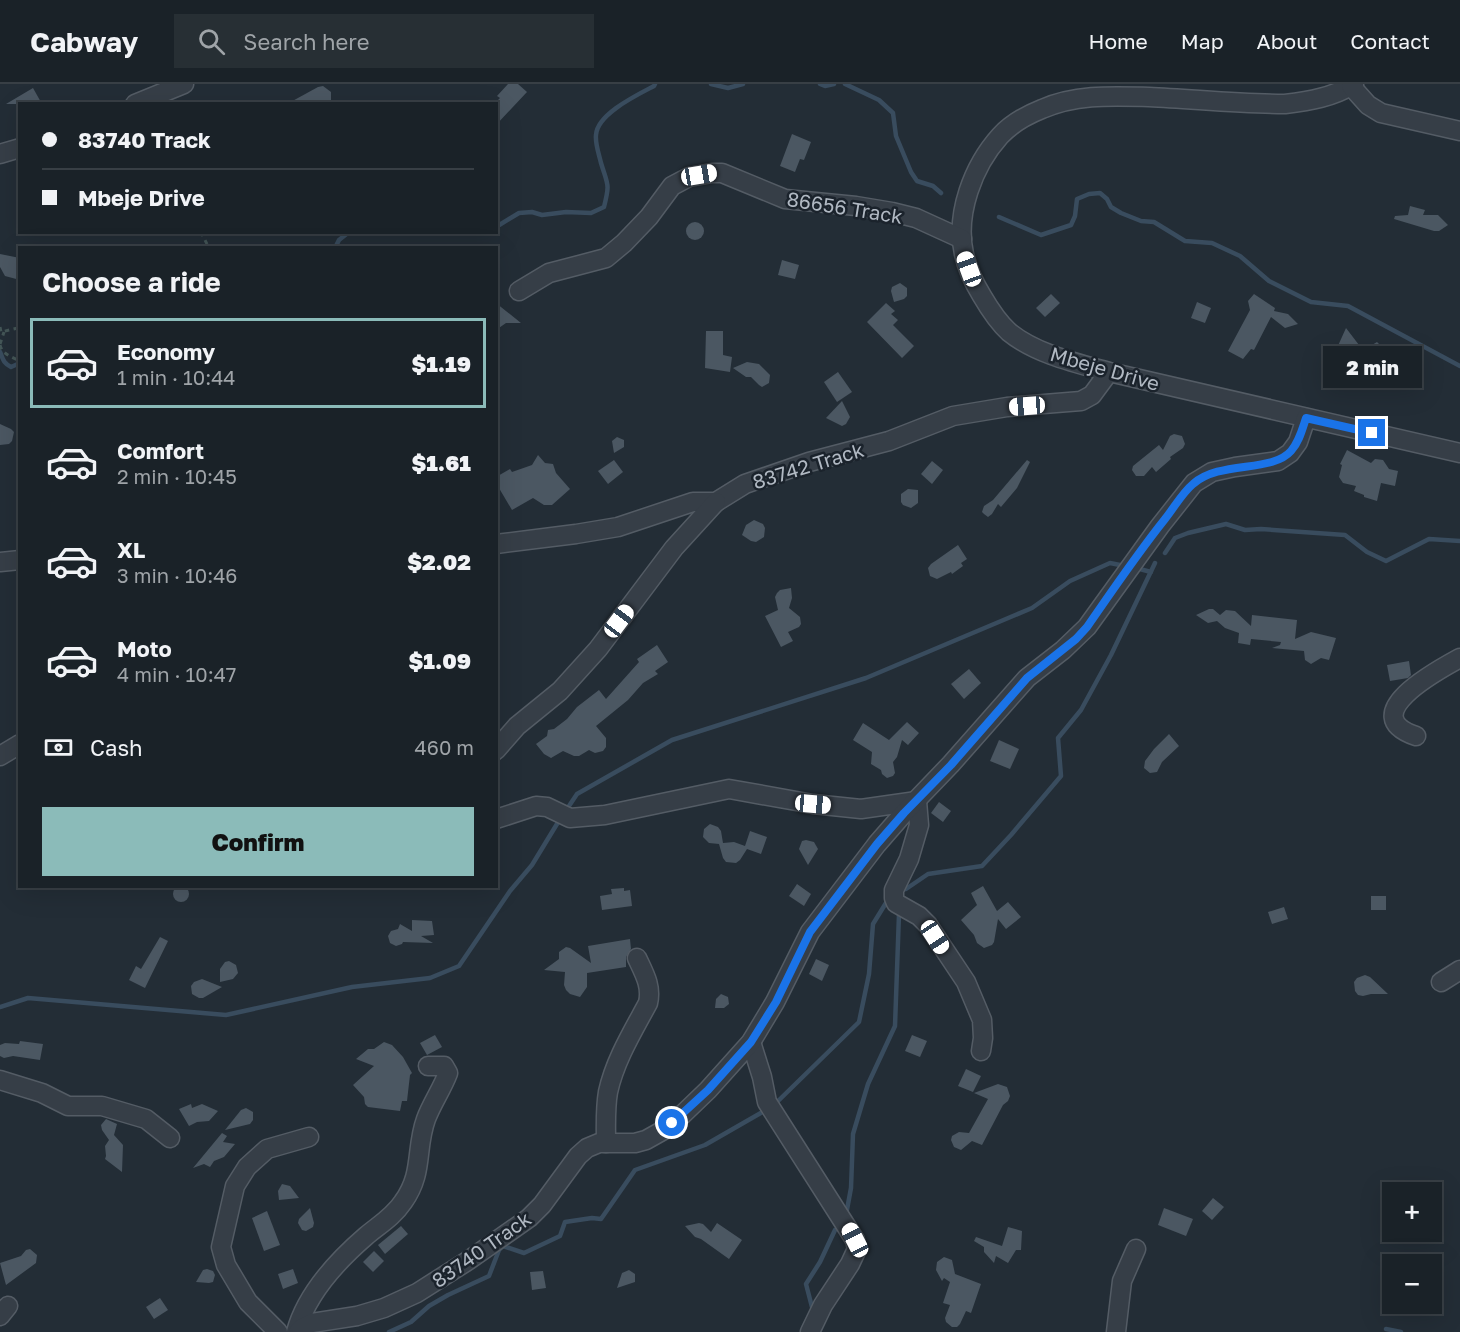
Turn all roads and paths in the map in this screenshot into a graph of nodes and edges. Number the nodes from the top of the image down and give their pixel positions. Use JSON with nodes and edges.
{"nodes":[{"id":1,"x":184,"y":84,"type":"edge"},
{"id":2,"x":1159,"y":84,"type":"edge"},
{"id":3,"x":1352,"y":85,"type":"edge"},
{"id":4,"x":1179,"y":98,"type":"junction"},
{"id":5,"x":140,"y":102,"type":"edge"},
{"id":6,"x":1460,"y":131,"type":"edge"},
{"id":7,"x":18,"y":149,"type":"edge"},
{"id":8,"x":0,"y":154,"type":"edge"},
{"id":9,"x":962,"y":239,"type":"junction"},
{"id":10,"x":519,"y":291,"type":"dead end"},
{"id":11,"x":18,"y":328,"type":"dead end"},
{"id":12,"x":1,"y":331,"type":"edge"},
{"id":13,"x":0,"y":345,"type":"edge"},
{"id":14,"x":18,"y":360,"type":"edge"},
{"id":15,"x":1109,"y":372,"type":"junction"},
{"id":16,"x":1306,"y":418,"type":"junction"},
{"id":17,"x":1460,"y":453,"type":"edge"},
{"id":18,"x":716,"y":502,"type":"junction"},
{"id":19,"x":498,"y":544,"type":"edge"},
{"id":20,"x":18,"y":560,"type":"edge"},
{"id":21,"x":0,"y":562,"type":"edge"},
{"id":22,"x":1460,"y":658,"type":"edge"},
{"id":23,"x":1416,"y":736,"type":"dead end"},
{"id":24,"x":18,"y":745,"type":"edge"},
{"id":25,"x":498,"y":748,"type":"edge"},
{"id":26,"x":0,"y":756,"type":"edge"},
{"id":27,"x":917,"y":801,"type":"junction"},
{"id":28,"x":498,"y":818,"type":"edge"},
{"id":29,"x":637,"y":958,"type":"dead end"},
{"id":30,"x":1460,"y":970,"type":"edge"},
{"id":31,"x":1441,"y":982,"type":"dead end"},
{"id":32,"x":751,"y":1042,"type":"junction"},
{"id":33,"x":981,"y":1051,"type":"dead end"},
{"id":34,"x":428,"y":1066,"type":"dead end"},
{"id":35,"x":0,"y":1080,"type":"edge"},
{"id":36,"x":309,"y":1137,"type":"dead end"},
{"id":37,"x":170,"y":1138,"type":"dead end"},
{"id":38,"x":606,"y":1143,"type":"junction"},
{"id":39,"x":1136,"y":1249,"type":"dead end"},
{"id":40,"x":278,"y":1332,"type":"edge"},
{"id":41,"x":297,"y":1332,"type":"edge"},
{"id":42,"x":810,"y":1332,"type":"edge"},
{"id":43,"x":1116,"y":1332,"type":"edge"}],
"edges":[{"from":1,"to":5,"type":"street"},
{"from":2,"to":4,"type":"street"},
{"from":3,"to":4,"type":"street","name":"Mbeje Drive"},
{"from":3,"to":6,"type":"street"},
{"from":4,"to":9,"type":"street","name":"Mbeje Drive"},
{"from":7,"to":8,"type":"street"},
{"from":9,"to":10,"type":"street","name":"86656 Track"},
{"from":9,"to":15,"type":"street","name":"Mbeje Drive"},
{"from":11,"to":12,"type":"path"},
{"from":12,"to":13,"type":"path"},
{"from":13,"to":14,"type":"path"},
{"from":15,"to":16,"type":"street","name":"Mbeje Drive"},
{"from":15,"to":18,"type":"street","name":"83742 Track"},
{"from":16,"to":17,"type":"street","name":"Mbeje Drive"},
{"from":16,"to":27,"type":"street","name":"83740 Track"},
{"from":18,"to":19,"type":"street","name":"83742 Track"},
{"from":18,"to":25,"type":"street"},
{"from":20,"to":21,"type":"street"},
{"from":22,"to":23,"type":"street"},
{"from":24,"to":26,"type":"street"},
{"from":27,"to":28,"type":"street"},
{"from":27,"to":32,"type":"street","name":"83740 Track"},
{"from":27,"to":33,"type":"street"},
{"from":29,"to":38,"type":"street"},
{"from":30,"to":31,"type":"street"},
{"from":32,"to":38,"type":"street","name":"83740 Track"},
{"from":32,"to":42,"type":"street"},
{"from":34,"to":41,"type":"street"},
{"from":35,"to":37,"type":"street"},
{"from":36,"to":40,"type":"street"},
{"from":38,"to":41,"type":"street","name":"83740 Track"},
{"from":39,"to":43,"type":"street"}]}
